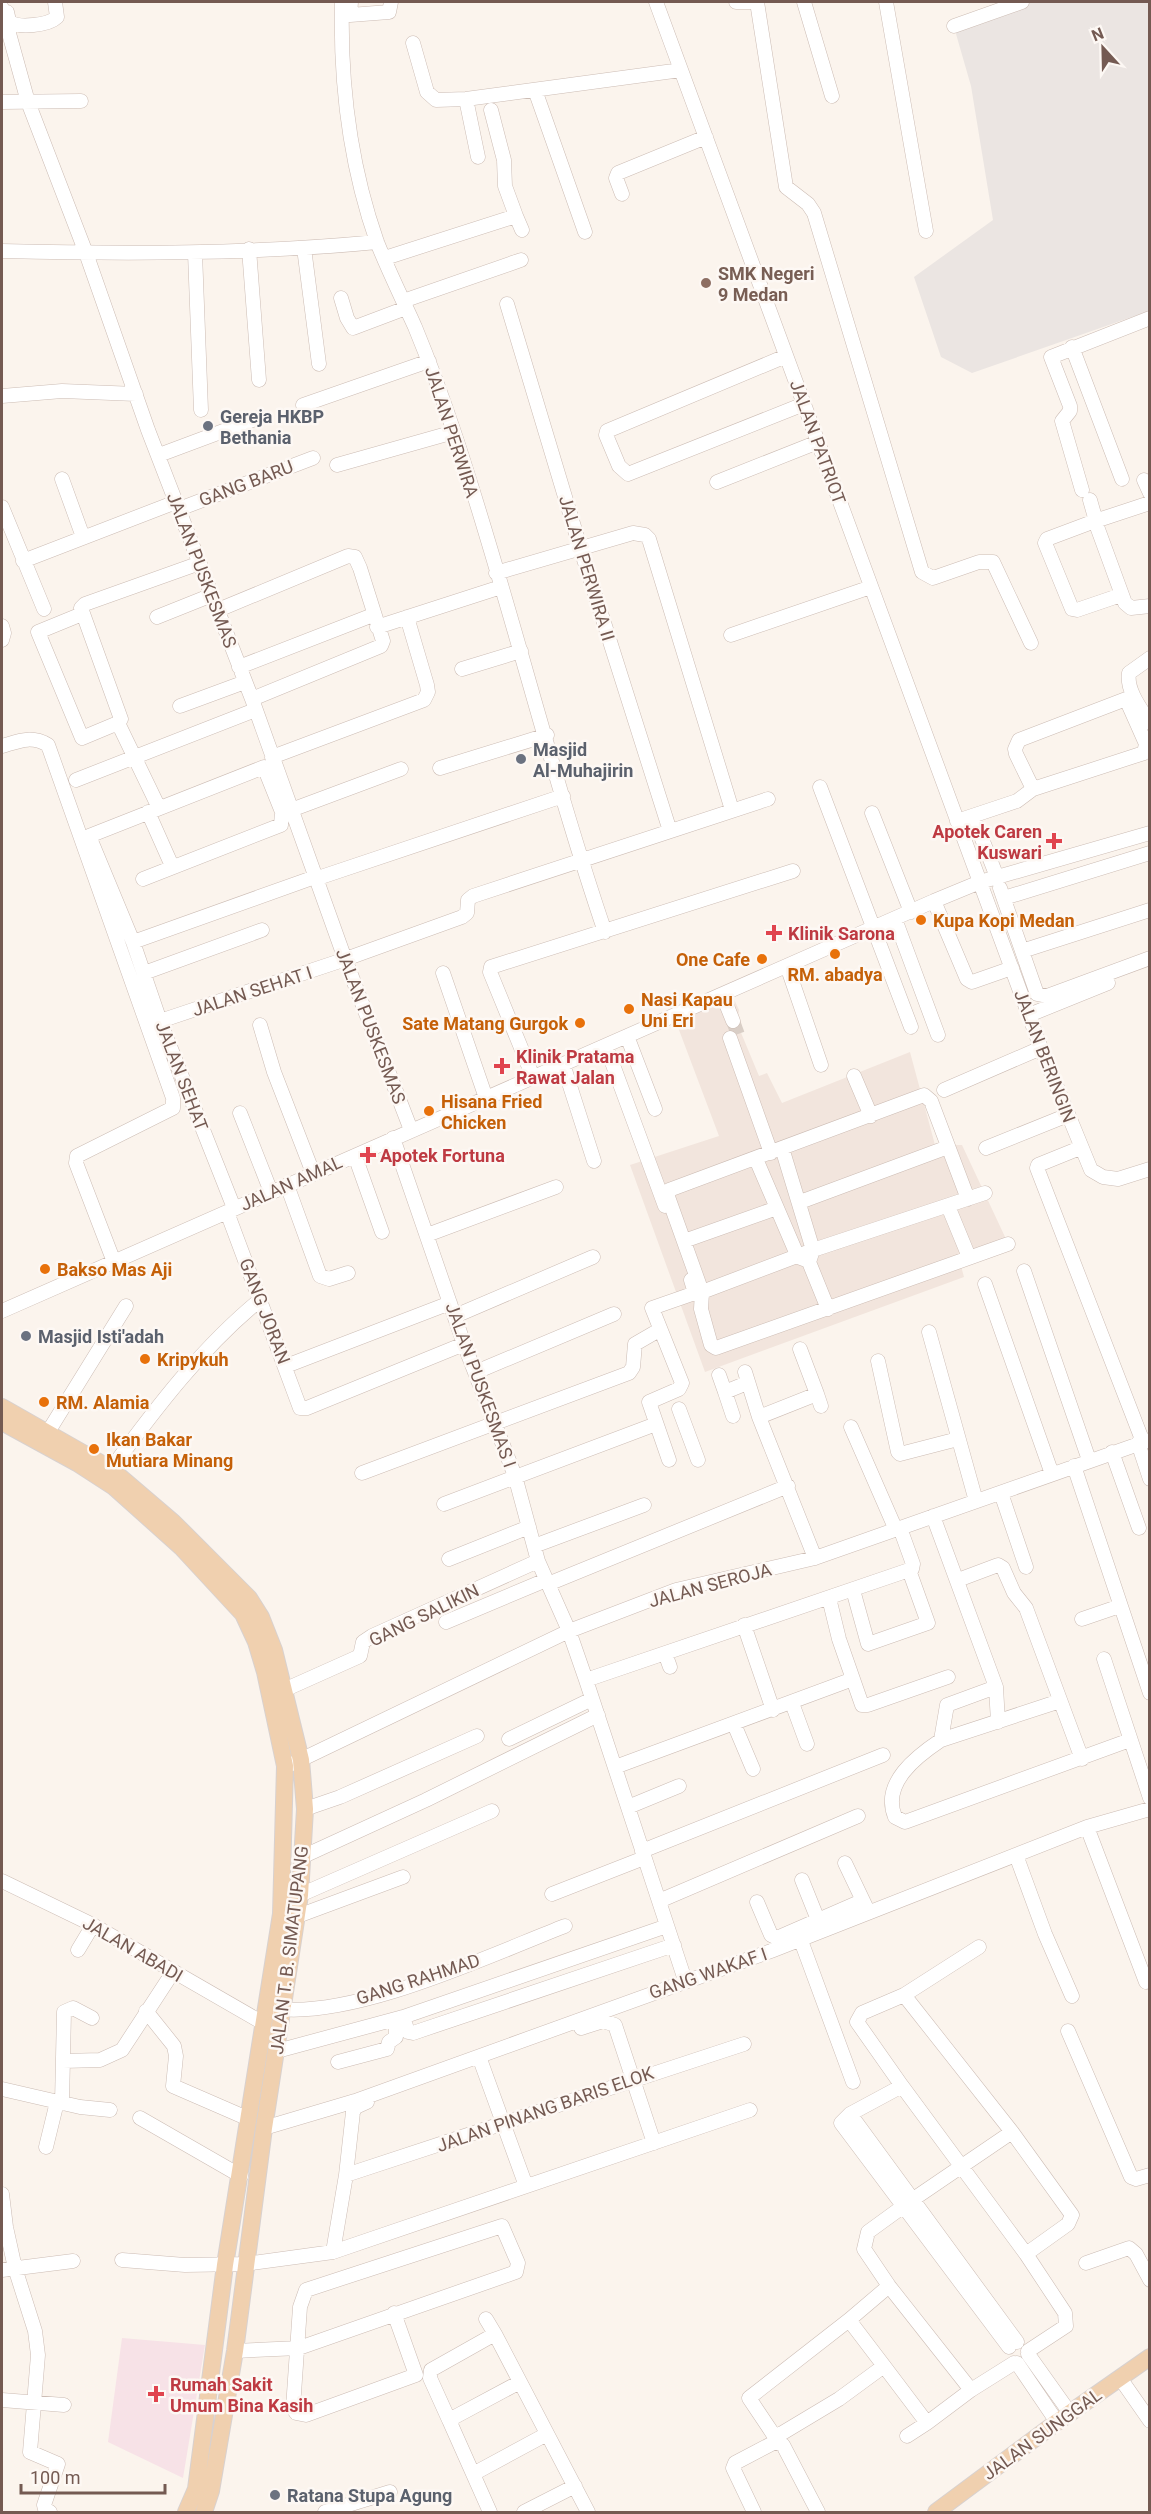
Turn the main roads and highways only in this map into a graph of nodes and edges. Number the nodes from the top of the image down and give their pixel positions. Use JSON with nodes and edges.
{"nodes":[{"id":1,"x":2,"y":1407,"type":"edge"},
{"id":2,"x":2,"y":1422,"type":"edge"},
{"id":3,"x":185,"y":1543,"type":"junction"},
{"id":4,"x":293,"y":1763,"type":"junction"},
{"id":5,"x":269,"y":2013,"type":"junction"},
{"id":6,"x":1149,"y":2357,"type":"edge"},
{"id":7,"x":186,"y":2512,"type":"edge"},
{"id":8,"x":204,"y":2512,"type":"edge"},
{"id":9,"x":936,"y":2512,"type":"edge"}],
"edges":[{"from":1,"to":3,"type":"main road","name":"JALAN T. B. SIMATUPANG"},
{"from":2,"to":3,"type":"main road","name":"JALAN T. B. SIMATUPANG"},
{"from":3,"to":4,"type":"main road","name":"JALAN T. B. SIMATUPANG"},
{"from":3,"to":4,"type":"main road","name":"JALAN T. B. SIMATUPANG"},
{"from":4,"to":5,"type":"main road","name":"JALAN T. B. SIMATUPANG"},
{"from":4,"to":5,"type":"main road","name":"JALAN T. B. SIMATUPANG"},
{"from":5,"to":7,"type":"main road","name":"JALAN T. B. SIMATUPANG"},
{"from":5,"to":8,"type":"main road","name":"JALAN T. B. SIMATUPANG"},
{"from":6,"to":9,"type":"main road","name":"JALAN SUNGGAL"}]}
